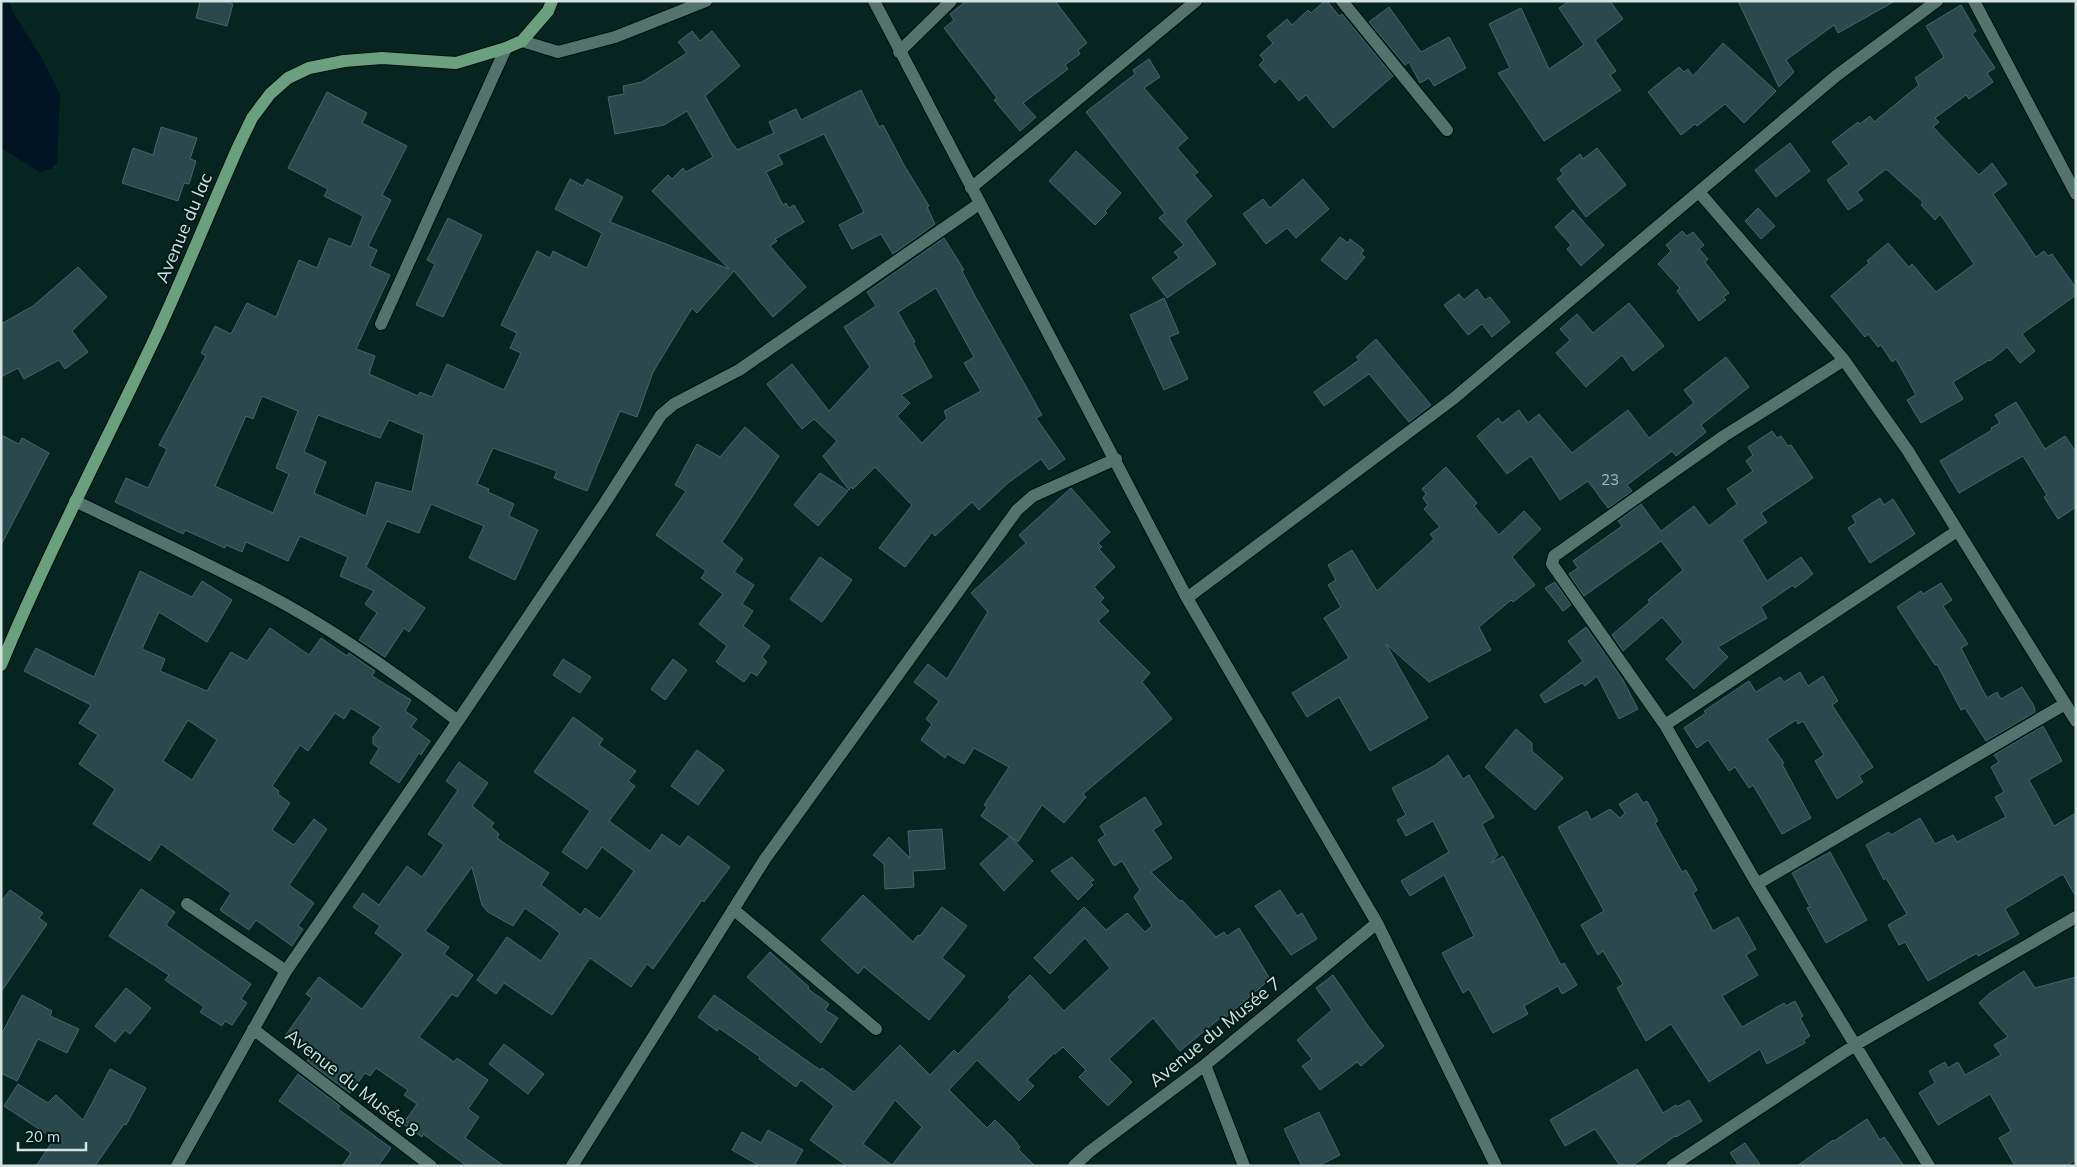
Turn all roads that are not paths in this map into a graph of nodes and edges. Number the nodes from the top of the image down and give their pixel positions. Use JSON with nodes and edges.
{"nodes":[{"id":1,"x":552,"y":1,"type":"edge"},
{"id":2,"x":706,"y":1,"type":"edge"},
{"id":3,"x":874,"y":1,"type":"edge"},
{"id":4,"x":951,"y":1,"type":"edge"},
{"id":5,"x":1196,"y":1,"type":"edge"},
{"id":6,"x":1342,"y":1,"type":"edge"},
{"id":7,"x":1937,"y":1,"type":"edge"},
{"id":8,"x":1974,"y":1,"type":"edge"},
{"id":9,"x":522,"y":40,"type":"junction"},
{"id":10,"x":506,"y":48,"type":"junction"},
{"id":11,"x":900,"y":52,"type":"junction"},
{"id":12,"x":1447,"y":130,"type":"dead end"},
{"id":13,"x":971,"y":188,"type":"junction"},
{"id":14,"x":1699,"y":192,"type":"junction"},
{"id":15,"x":2076,"y":194,"type":"edge"},
{"id":16,"x":980,"y":204,"type":"junction"},
{"id":17,"x":381,"y":324,"type":"dead end"},
{"id":18,"x":1844,"y":360,"type":"junction"},
{"id":19,"x":1116,"y":459,"type":"junction"},
{"id":20,"x":75,"y":501,"type":"junction"},
{"id":21,"x":1957,"y":531,"type":"junction"},
{"id":22,"x":1188,"y":598,"type":"junction"},
{"id":23,"x":1,"y":665,"type":"edge"},
{"id":24,"x":2065,"y":704,"type":"junction"},
{"id":25,"x":2076,"y":720,"type":"edge"},
{"id":26,"x":458,"y":721,"type":"junction"},
{"id":27,"x":1665,"y":725,"type":"junction"},
{"id":28,"x":1757,"y":884,"type":"junction"},
{"id":29,"x":187,"y":904,"type":"dead end"},
{"id":30,"x":733,"y":909,"type":"junction"},
{"id":31,"x":2076,"y":917,"type":"edge"},
{"id":32,"x":1377,"y":923,"type":"junction"},
{"id":33,"x":286,"y":971,"type":"junction"},
{"id":34,"x":876,"y":1028,"type":"dead end"},
{"id":35,"x":253,"y":1029,"type":"junction"},
{"id":36,"x":1855,"y":1045,"type":"junction"},
{"id":37,"x":1205,"y":1065,"type":"junction"},
{"id":38,"x":178,"y":1166,"type":"edge"},
{"id":39,"x":430,"y":1166,"type":"edge"},
{"id":40,"x":572,"y":1166,"type":"edge"},
{"id":41,"x":1074,"y":1166,"type":"edge"},
{"id":42,"x":1244,"y":1166,"type":"edge"},
{"id":43,"x":1496,"y":1166,"type":"edge"},
{"id":44,"x":1672,"y":1166,"type":"edge"},
{"id":45,"x":1929,"y":1166,"type":"edge"}],
"edges":[{"from":1,"to":9,"type":"main road","name":"Avenue du lac"},
{"from":2,"to":9,"type":"street"},
{"from":3,"to":11,"type":"street"},
{"from":4,"to":11,"type":"street"},
{"from":5,"to":13,"type":"street"},
{"from":6,"to":12,"type":"street"},
{"from":7,"to":14,"type":"street"},
{"from":8,"to":15,"type":"street"},
{"from":9,"to":10,"type":"main road","name":"Avenue du lac"},
{"from":10,"to":17,"type":"street"},
{"from":10,"to":20,"type":"main road","name":"Avenue du lac"},
{"from":11,"to":13,"type":"street"},
{"from":13,"to":16,"type":"street"},
{"from":14,"to":18,"type":"street"},
{"from":14,"to":22,"type":"street"},
{"from":16,"to":19,"type":"street"},
{"from":16,"to":26,"type":"street"},
{"from":18,"to":21,"type":"street"},
{"from":18,"to":27,"type":"street"},
{"from":19,"to":22,"type":"street"},
{"from":19,"to":30,"type":"street"},
{"from":20,"to":23,"type":"main road","name":"Avenue du lac"},
{"from":20,"to":26,"type":"street"},
{"from":21,"to":24,"type":"street"},
{"from":21,"to":27,"type":"street"},
{"from":22,"to":32,"type":"street"},
{"from":24,"to":25,"type":"street"},
{"from":24,"to":28,"type":"street"},
{"from":26,"to":33,"type":"street"},
{"from":27,"to":28,"type":"street"},
{"from":28,"to":36,"type":"street"},
{"from":29,"to":33,"type":"street"},
{"from":30,"to":34,"type":"street"},
{"from":30,"to":40,"type":"street"},
{"from":31,"to":36,"type":"street"},
{"from":32,"to":37,"type":"street","name":"Avenue du Musée 7"},
{"from":32,"to":43,"type":"street"},
{"from":33,"to":35,"type":"street"},
{"from":35,"to":38,"type":"street"},
{"from":35,"to":39,"type":"street","name":"Avenue du Musée 8"},
{"from":36,"to":44,"type":"street"},
{"from":36,"to":45,"type":"street"},
{"from":37,"to":41,"type":"street","name":"Avenue du Musée 7"},
{"from":37,"to":42,"type":"street"}]}
